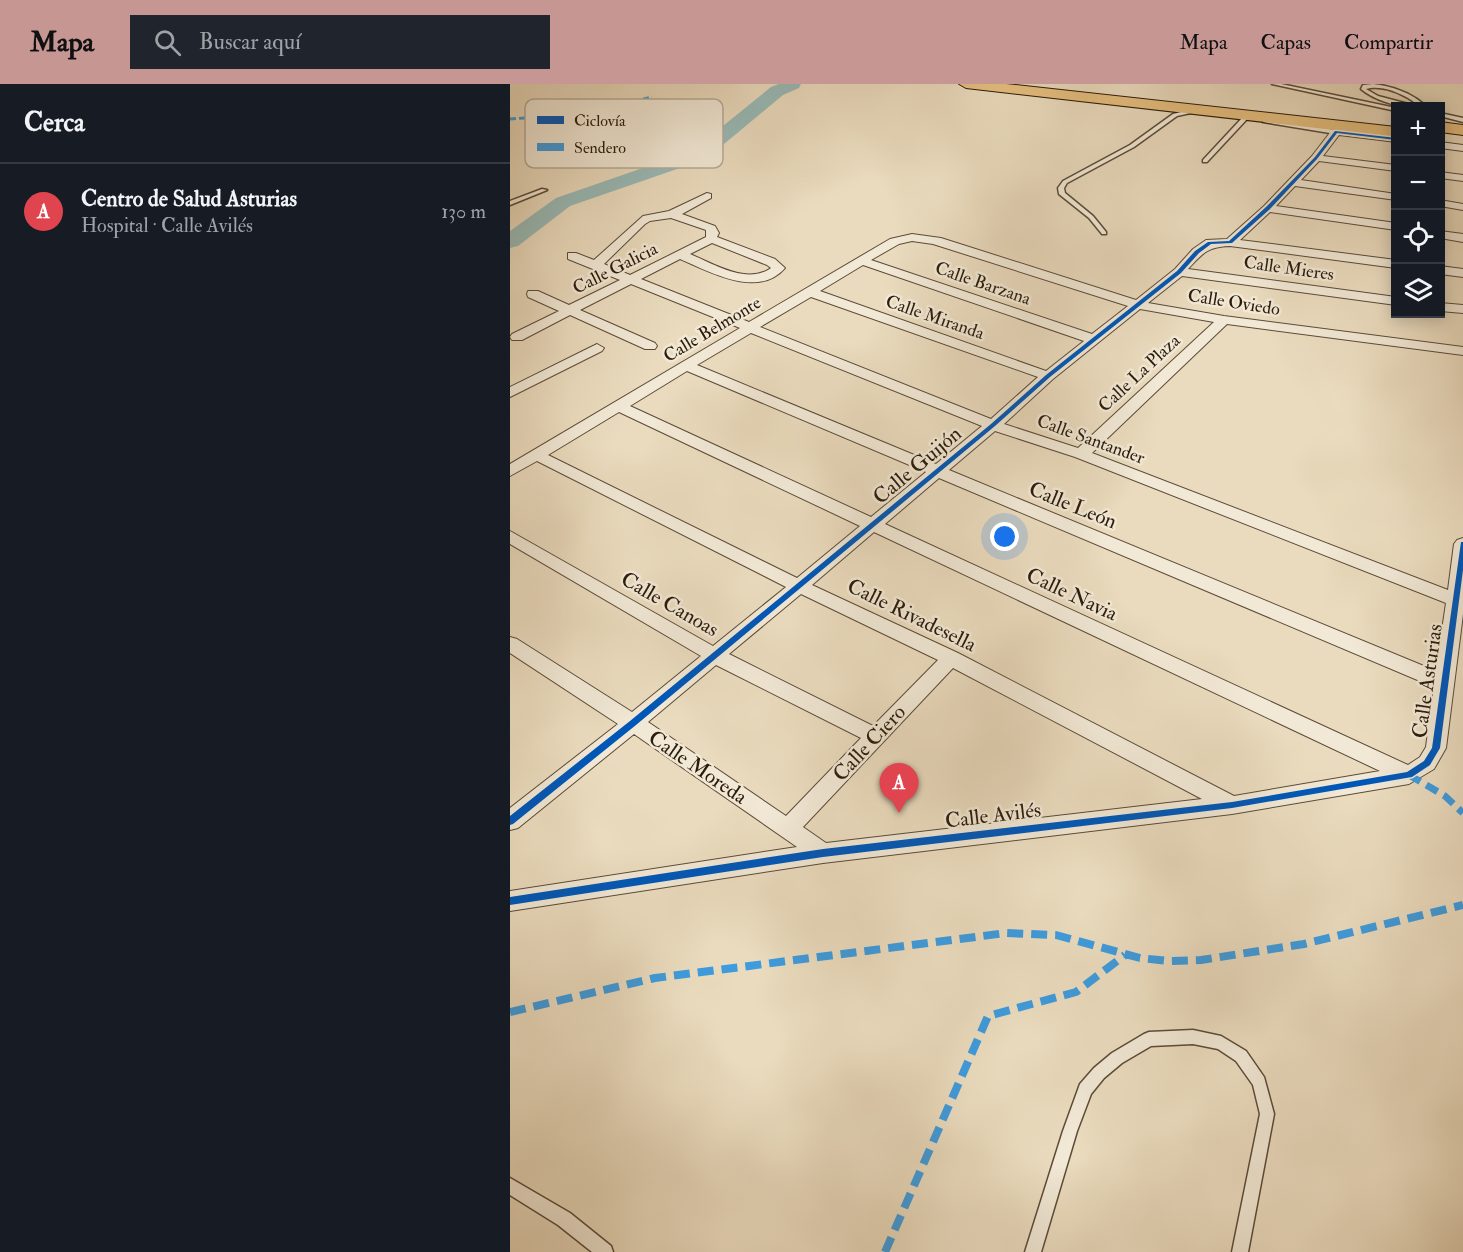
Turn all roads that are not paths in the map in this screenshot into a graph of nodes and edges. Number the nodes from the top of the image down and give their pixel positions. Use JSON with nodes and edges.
{"nodes":[{"id":1,"x":966,"y":84,"type":"edge"},
{"id":2,"x":1009,"y":84,"type":"edge"},
{"id":3,"x":1274,"y":84,"type":"edge"},
{"id":4,"x":1154,"y":100,"type":"junction"},
{"id":5,"x":1394,"y":102,"type":"edge"},
{"id":6,"x":1416,"y":102,"type":"edge"},
{"id":7,"x":1215,"y":106,"type":"junction"},
{"id":8,"x":1391,"y":109,"type":"edge"},
{"id":9,"x":1445,"y":115,"type":"edge"},
{"id":10,"x":1245,"y":118,"type":"junction"},
{"id":11,"x":1463,"y":120,"type":"edge"},
{"id":12,"x":1391,"y":121,"type":"edge"},
{"id":13,"x":1445,"y":123,"type":"edge"},
{"id":14,"x":1445,"y":127,"type":"edge"},
{"id":15,"x":1463,"y":128,"type":"edge"},
{"id":16,"x":1391,"y":131,"type":"edge"},
{"id":17,"x":1336,"y":132,"type":"junction"},
{"id":18,"x":1445,"y":138,"type":"edge"},
{"id":19,"x":1391,"y":139,"type":"edge"},
{"id":20,"x":1463,"y":140,"type":"edge"},
{"id":21,"x":1445,"y":146,"type":"edge"},
{"id":22,"x":1463,"y":148,"type":"edge"},
{"id":23,"x":1316,"y":158,"type":"junction"},
{"id":24,"x":1205,"y":161,"type":"dead end"},
{"id":25,"x":1391,"y":167,"type":"edge"},
{"id":26,"x":1445,"y":176,"type":"edge"},
{"id":27,"x":1463,"y":178,"type":"edge"},
{"id":28,"x":1292,"y":182,"type":"junction"},
{"id":29,"x":544,"y":190,"type":"dead end"},
{"id":30,"x":707,"y":196,"type":"dead end"},
{"id":31,"x":1391,"y":196,"type":"edge"},
{"id":32,"x":510,"y":203,"type":"edge"},
{"id":33,"x":1445,"y":204,"type":"edge"},
{"id":34,"x":1463,"y":207,"type":"edge"},
{"id":35,"x":1268,"y":208,"type":"junction"},
{"id":36,"x":672,"y":214,"type":"junction"},
{"id":37,"x":1391,"y":226,"type":"edge"},
{"id":38,"x":1104,"y":233,"type":"dead end"},
{"id":39,"x":1445,"y":235,"type":"edge"},
{"id":40,"x":1463,"y":238,"type":"edge"},
{"id":41,"x":711,"y":239,"type":"junction"},
{"id":42,"x":937,"y":241,"type":"joint"},
{"id":43,"x":1230,"y":242,"type":"junction"},
{"id":44,"x":681,"y":255,"type":"junction"},
{"id":45,"x":572,"y":256,"type":"dead end"},
{"id":46,"x":862,"y":261,"type":"junction"},
{"id":47,"x":1391,"y":263,"type":"edge"},
{"id":48,"x":597,"y":264,"type":"junction"},
{"id":49,"x":1445,"y":271,"type":"edge"},
{"id":50,"x":1179,"y":272,"type":"junction"},
{"id":51,"x":1463,"y":273,"type":"edge"},
{"id":52,"x":633,"y":279,"type":"junction"},
{"id":53,"x":810,"y":292,"type":"junction"},
{"id":54,"x":533,"y":294,"type":"dead end"},
{"id":55,"x":1391,"y":300,"type":"edge"},
{"id":56,"x":1138,"y":305,"type":"junction"},
{"id":57,"x":1445,"y":307,"type":"edge"},
{"id":58,"x":1463,"y":309,"type":"edge"},
{"id":59,"x":571,"y":311,"type":"junction"},
{"id":60,"x":1224,"y":320,"type":"junction"},
{"id":61,"x":749,"y":328,"type":"junction"},
{"id":62,"x":517,"y":337,"type":"dead end"},
{"id":63,"x":1093,"y":339,"type":"junction"},
{"id":64,"x":650,"y":346,"type":"dead end"},
{"id":65,"x":597,"y":348,"type":"dead end"},
{"id":66,"x":1463,"y":351,"type":"edge"},
{"id":67,"x":686,"y":366,"type":"junction"},
{"id":68,"x":1048,"y":376,"type":"junction"},
{"id":69,"x":510,"y":393,"type":"edge"},
{"id":70,"x":618,"y":406,"type":"junction"},
{"id":71,"x":993,"y":425,"type":"junction"},
{"id":72,"x":1080,"y":454,"type":"junction"},
{"id":73,"x":537,"y":455,"type":"junction"},
{"id":74,"x":510,"y":471,"type":"edge"},
{"id":75,"x":936,"y":472,"type":"junction"},
{"id":76,"x":872,"y":525,"type":"junction"},
{"id":77,"x":510,"y":537,"type":"edge"},
{"id":78,"x":1463,"y":544,"type":"edge"},
{"id":79,"x":797,"y":585,"type":"junction"},
{"id":80,"x":1460,"y":602,"type":"edge"},
{"id":81,"x":510,"y":644,"type":"edge"},
{"id":82,"x":714,"y":655,"type":"junction"},
{"id":83,"x":951,"y":658,"type":"junction"},
{"id":84,"x":1444,"y":683,"type":"junction"},
{"id":85,"x":633,"y":723,"type":"junction"},
{"id":86,"x":875,"y":736,"type":"junction"},
{"id":87,"x":1409,"y":776,"type":"junction"},
{"id":88,"x":1232,"y":805,"type":"junction"},
{"id":89,"x":510,"y":820,"type":"edge"},
{"id":90,"x":788,"y":828,"type":"junction"},
{"id":91,"x":824,"y":853,"type":"junction"},
{"id":92,"x":510,"y":901,"type":"edge"},
{"id":93,"x":510,"y":1186,"type":"edge"},
{"id":94,"x":605,"y":1252,"type":"edge"},
{"id":95,"x":1033,"y":1252,"type":"edge"},
{"id":96,"x":1240,"y":1252,"type":"edge"}],
"edges":[{"from":1,"to":4,"type":"main road"},
{"from":2,"to":4,"type":"main road"},
{"from":3,"to":8,"type":"lane"},
{"from":4,"to":7,"type":"main road"},
{"from":5,"to":6,"type":"lane"},
{"from":7,"to":12,"type":"main road"},
{"from":7,"to":16,"type":"main road"},
{"from":9,"to":11,"type":"lane"},
{"from":10,"to":17,"type":"lane"},
{"from":10,"to":24,"type":"lane"},
{"from":10,"to":38,"type":"lane"},
{"from":13,"to":15,"type":"lane"},
{"from":14,"to":15,"type":"main road"},
{"from":17,"to":19,"type":"street"},
{"from":17,"to":23,"type":"street","name":"Calle Guijón"},
{"from":18,"to":20,"type":"main road"},
{"from":21,"to":22,"type":"street"},
{"from":23,"to":25,"type":"street"},
{"from":23,"to":28,"type":"street","name":"Calle Guijón"},
{"from":26,"to":27,"type":"street"},
{"from":28,"to":31,"type":"street"},
{"from":28,"to":35,"type":"street","name":"Calle Guijón"},
{"from":29,"to":32,"type":"lane"},
{"from":30,"to":36,"type":"street"},
{"from":33,"to":34,"type":"street"},
{"from":35,"to":37,"type":"street"},
{"from":35,"to":43,"type":"street","name":"Calle Guijón"},
{"from":36,"to":41,"type":"street"},
{"from":36,"to":48,"type":"street"},
{"from":39,"to":40,"type":"street"},
{"from":41,"to":44,"type":"street","name":"Calle Galicia"},
{"from":41,"to":44,"type":"street"},
{"from":42,"to":46,"type":"street","name":"Calle Belmonte"},
{"from":42,"to":56,"type":"street","name":"Calle Oviedo"},
{"from":43,"to":47,"type":"street"},
{"from":43,"to":50,"type":"street","name":"Calle Guijón"},
{"from":44,"to":52,"type":"street","name":"Calle Galicia"},
{"from":45,"to":48,"type":"street","name":"Calle Santander"},
{"from":46,"to":53,"type":"street","name":"Calle Belmonte"},
{"from":46,"to":63,"type":"street","name":"Calle Barzana"},
{"from":48,"to":52,"type":"street","name":"Calle Santander"},
{"from":49,"to":51,"type":"street"},
{"from":50,"to":55,"type":"street","name":"Calle Mieres"},
{"from":50,"to":56,"type":"street","name":"Calle Guijón"},
{"from":52,"to":59,"type":"street","name":"Calle Galicia"},
{"from":52,"to":61,"type":"street","name":"Calle Santander"},
{"from":53,"to":61,"type":"street","name":"Calle Belmonte"},
{"from":53,"to":68,"type":"street","name":"Calle Miranda"},
{"from":54,"to":59,"type":"street"},
{"from":56,"to":60,"type":"street","name":"Calle Oviedo"},
{"from":56,"to":63,"type":"street","name":"Calle Guijón"},
{"from":57,"to":58,"type":"street"},
{"from":59,"to":62,"type":"street","name":"Calle Galicia"},
{"from":59,"to":64,"type":"street"},
{"from":60,"to":66,"type":"street","name":"Calle Oviedo"},
{"from":60,"to":72,"type":"street","name":"Calle La Plaza"},
{"from":61,"to":67,"type":"street","name":"Calle Belmonte"},
{"from":61,"to":71,"type":"street","name":"Calle Santander"},
{"from":63,"to":68,"type":"street","name":"Calle Guijón"},
{"from":65,"to":69,"type":"street"},
{"from":67,"to":70,"type":"street","name":"Calle Belmonte"},
{"from":67,"to":75,"type":"street","name":"Calle León"},
{"from":68,"to":71,"type":"street","name":"Calle Guijón"},
{"from":70,"to":73,"type":"street","name":"Calle Belmonte"},
{"from":70,"to":76,"type":"street","name":"Calle Navia"},
{"from":71,"to":72,"type":"street","name":"Calle Santander"},
{"from":71,"to":75,"type":"street","name":"Calle Guijón"},
{"from":72,"to":80,"type":"street","name":"Calle Santander"},
{"from":73,"to":74,"type":"street","name":"Calle Belmonte"},
{"from":73,"to":79,"type":"street","name":"Calle Rivadesella"},
{"from":75,"to":76,"type":"street","name":"Calle Guijón"},
{"from":75,"to":84,"type":"street","name":"Calle León"},
{"from":76,"to":79,"type":"street","name":"Calle Guijón"},
{"from":76,"to":87,"type":"street","name":"Calle Navia"},
{"from":77,"to":82,"type":"street","name":"Calle Canoas"},
{"from":78,"to":80,"type":"street","name":"Calle Asturias"},
{"from":79,"to":82,"type":"street","name":"Calle Guijón"},
{"from":79,"to":83,"type":"street","name":"Calle Rivadesella"},
{"from":80,"to":84,"type":"street","name":"Calle Asturias"},
{"from":81,"to":85,"type":"street","name":"Calle Moreda"},
{"from":82,"to":85,"type":"street","name":"Calle Guijón"},
{"from":82,"to":86,"type":"street","name":"Calle Canoas"},
{"from":83,"to":86,"type":"street","name":"Calle Ciero"},
{"from":83,"to":88,"type":"street","name":"Calle Rivadesella"},
{"from":84,"to":87,"type":"street","name":"Calle Asturias"},
{"from":85,"to":89,"type":"street","name":"Calle Guijón"},
{"from":85,"to":90,"type":"street","name":"Calle Moreda"},
{"from":86,"to":90,"type":"street","name":"Calle Ciero"},
{"from":87,"to":88,"type":"street","name":"Calle Avilés"},
{"from":88,"to":91,"type":"street","name":"Calle Avilés"},
{"from":90,"to":91,"type":"street","name":"Calle Moreda"},
{"from":91,"to":92,"type":"street","name":"Calle Avilés"},
{"from":93,"to":94,"type":"lane"},
{"from":95,"to":96,"type":"lane"}]}
